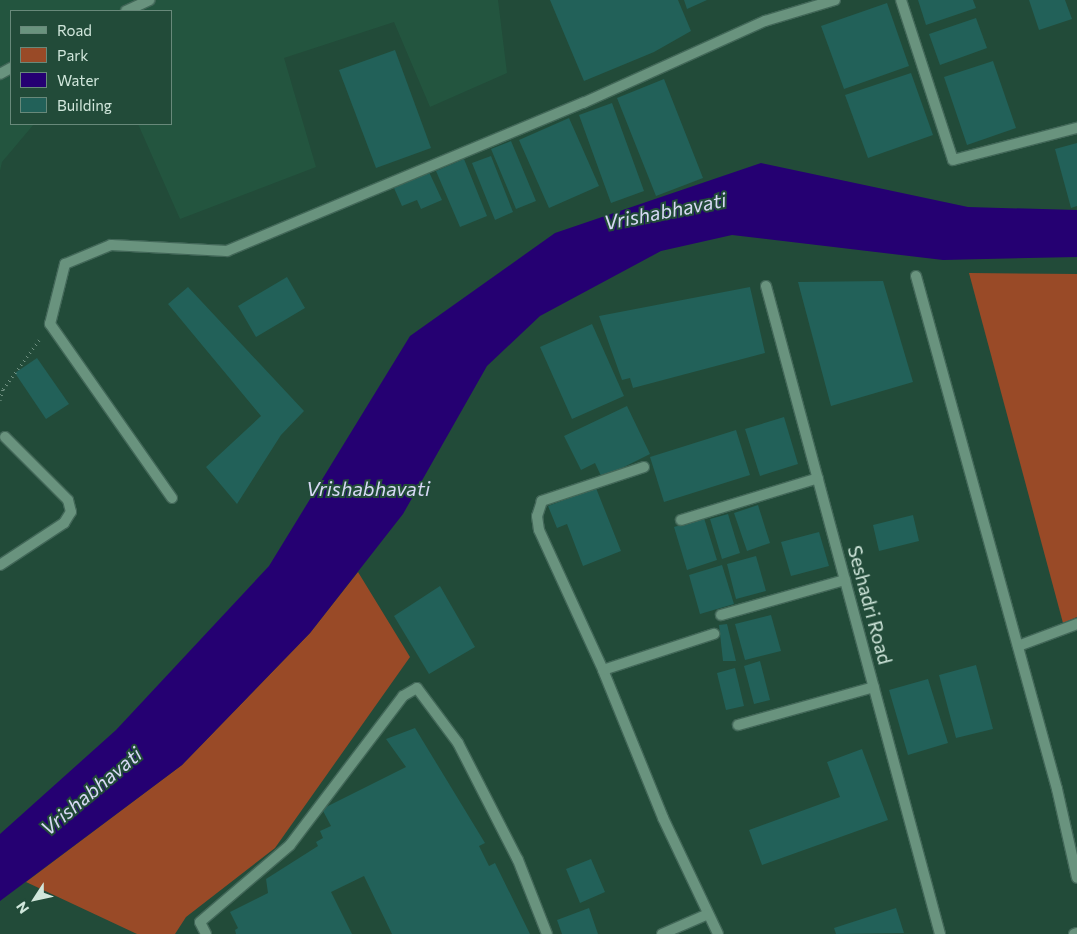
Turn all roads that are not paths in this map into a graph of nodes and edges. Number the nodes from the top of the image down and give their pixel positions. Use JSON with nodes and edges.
{"nodes":[{"id":1,"x":150,"y":0,"type":"edge"},
{"id":2,"x":835,"y":0,"type":"edge"},
{"id":3,"x":901,"y":0,"type":"edge"},
{"id":4,"x":128,"y":10,"type":"edge"},
{"id":5,"x":1077,"y":128,"type":"edge"},
{"id":6,"x":916,"y":276,"type":"dead end"},
{"id":7,"x":766,"y":286,"type":"dead end"},
{"id":8,"x":5,"y":436,"type":"dead end"},
{"id":9,"x":644,"y":467,"type":"dead end"},
{"id":10,"x":818,"y":478,"type":"junction"},
{"id":11,"x":172,"y":498,"type":"dead end"},
{"id":12,"x":681,"y":520,"type":"dead end"},
{"id":13,"x":0,"y":565,"type":"edge"},
{"id":14,"x":845,"y":580,"type":"junction"},
{"id":15,"x":721,"y":615,"type":"dead end"},
{"id":16,"x":1077,"y":624,"type":"edge"},
{"id":17,"x":714,"y":634,"type":"dead end"},
{"id":18,"x":1018,"y":646,"type":"junction"},
{"id":19,"x":604,"y":670,"type":"junction"},
{"id":20,"x":874,"y":687,"type":"junction"},
{"id":21,"x":738,"y":725,"type":"dead end"},
{"id":22,"x":1077,"y":878,"type":"edge"},
{"id":23,"x":708,"y":914,"type":"junction"},
{"id":24,"x":206,"y":934,"type":"edge"},
{"id":25,"x":547,"y":934,"type":"edge"},
{"id":26,"x":662,"y":934,"type":"edge"},
{"id":27,"x":718,"y":934,"type":"edge"},
{"id":28,"x":940,"y":934,"type":"edge"}],
"edges":[{"from":1,"to":4,"type":"street"},
{"from":2,"to":11,"type":"street"},
{"from":3,"to":5,"type":"street"},
{"from":6,"to":18,"type":"street"},
{"from":7,"to":10,"type":"street","name":"Seshadri Road"},
{"from":8,"to":13,"type":"street"},
{"from":9,"to":19,"type":"street"},
{"from":10,"to":12,"type":"street"},
{"from":10,"to":14,"type":"street","name":"Seshadri Road"},
{"from":14,"to":15,"type":"street"},
{"from":14,"to":20,"type":"street","name":"Seshadri Road"},
{"from":16,"to":18,"type":"street"},
{"from":17,"to":19,"type":"street"},
{"from":18,"to":22,"type":"street"},
{"from":19,"to":23,"type":"street"},
{"from":20,"to":21,"type":"street"},
{"from":20,"to":28,"type":"street","name":"Seshadri Road"},
{"from":23,"to":26,"type":"street"},
{"from":23,"to":27,"type":"street"},
{"from":24,"to":25,"type":"street"}]}
